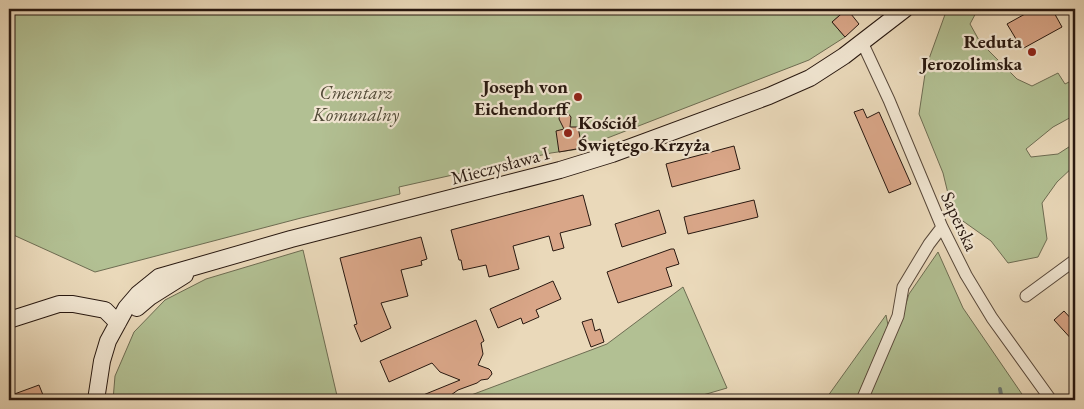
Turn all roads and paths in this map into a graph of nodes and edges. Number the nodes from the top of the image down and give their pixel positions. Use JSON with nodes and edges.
{"nodes":[{"id":1,"x":893,"y":9,"type":"edge"},
{"id":2,"x":905,"y":9,"type":"edge"},
{"id":3,"x":879,"y":28,"type":"junction"},
{"id":4,"x":862,"y":42,"type":"junction"},
{"id":5,"x":942,"y":227,"type":"junction"},
{"id":6,"x":1075,"y":260,"type":"edge"},
{"id":7,"x":1026,"y":296,"type":"dead end"},
{"id":8,"x":9,"y":320,"type":"edge"},
{"id":9,"x":118,"y":323,"type":"junction"},
{"id":10,"x":96,"y":400,"type":"edge"},
{"id":11,"x":862,"y":400,"type":"edge"},
{"id":12,"x":1051,"y":400,"type":"edge"}],
"edges":[{"from":1,"to":3,"type":"main road","name":"Mieczysława I"},
{"from":2,"to":3,"type":"main road","name":"Mieczysława I"},
{"from":3,"to":4,"type":"main road","name":"Mieczysława I"},
{"from":4,"to":5,"type":"street","name":"Saperska"},
{"from":4,"to":9,"type":"main road","name":"Mieczysława I"},
{"from":5,"to":11,"type":"street"},
{"from":5,"to":12,"type":"street","name":"Saperska"},
{"from":6,"to":7,"type":"street"},
{"from":8,"to":9,"type":"main road"},
{"from":9,"to":10,"type":"main road"}]}
